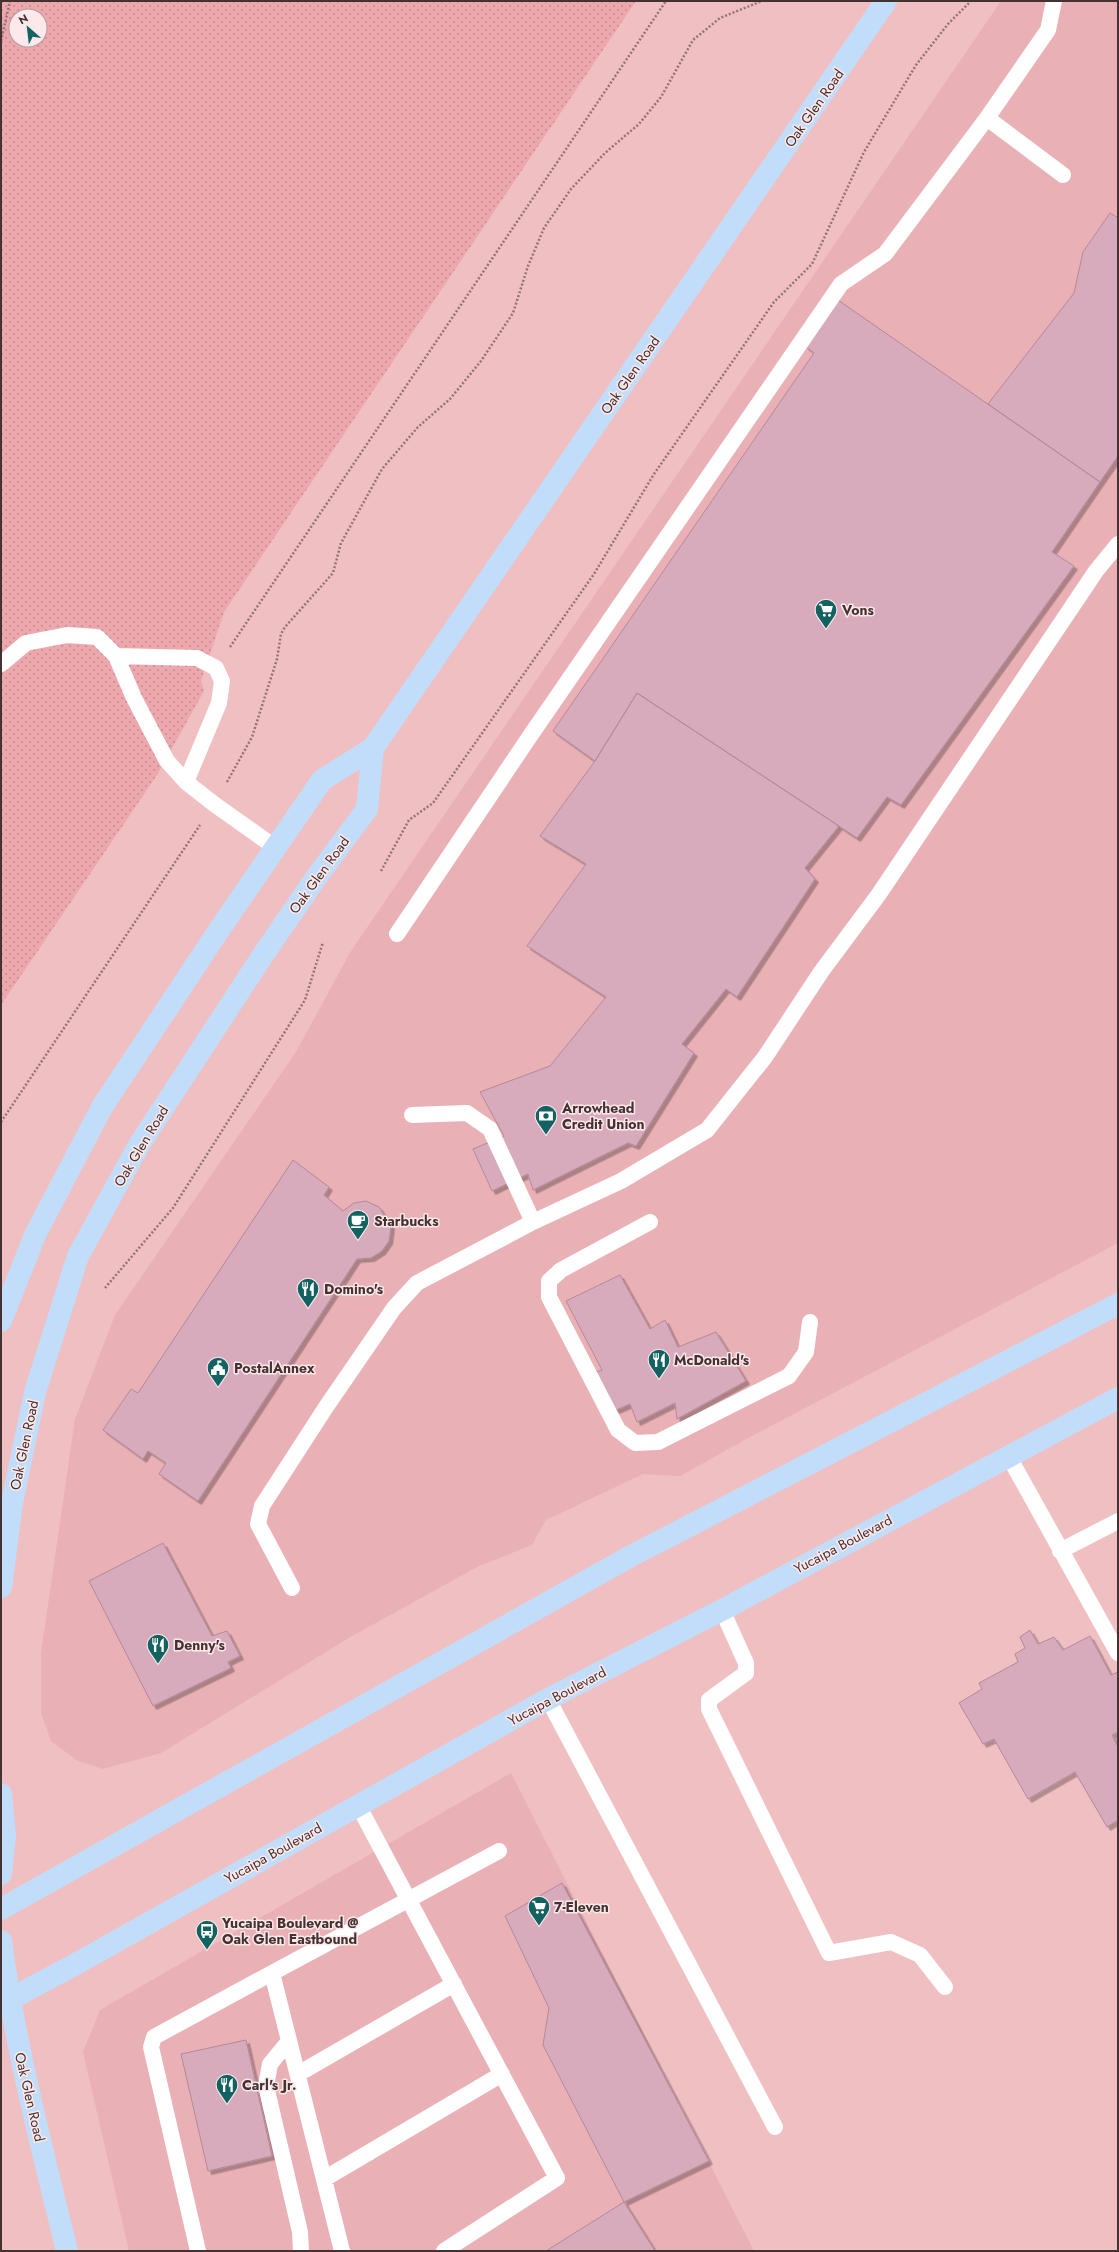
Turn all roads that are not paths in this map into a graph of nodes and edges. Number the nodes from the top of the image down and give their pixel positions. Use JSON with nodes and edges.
{"nodes":[{"id":1,"x":886,"y":1,"type":"edge"},
{"id":2,"x":1054,"y":1,"type":"edge"},
{"id":3,"x":987,"y":118,"type":"junction"},
{"id":4,"x":1063,"y":175,"type":"dead end"},
{"id":5,"x":1118,"y":544,"type":"edge"},
{"id":6,"x":116,"y":656,"type":"junction"},
{"id":7,"x":1,"y":664,"type":"edge"},
{"id":8,"x":374,"y":748,"type":"junction"},
{"id":9,"x":186,"y":782,"type":"junction"},
{"id":10,"x":276,"y":848,"type":"junction"},
{"id":11,"x":397,"y":934,"type":"dead end"},
{"id":12,"x":412,"y":1116,"type":"dead end"},
{"id":13,"x":533,"y":1222,"type":"junction"},
{"id":14,"x":650,"y":1222,"type":"dead end"},
{"id":15,"x":1118,"y":1304,"type":"edge"},
{"id":16,"x":1,"y":1321,"type":"edge"},
{"id":17,"x":810,"y":1322,"type":"dead end"},
{"id":18,"x":1118,"y":1398,"type":"edge"},
{"id":19,"x":1008,"y":1456,"type":"junction"},
{"id":20,"x":1118,"y":1521,"type":"edge"},
{"id":21,"x":1060,"y":1551,"type":"junction"},
{"id":22,"x":1,"y":1586,"type":"edge"},
{"id":23,"x":292,"y":1588,"type":"dead end"},
{"id":24,"x":722,"y":1610,"type":"junction"},
{"id":25,"x":1118,"y":1653,"type":"edge"},
{"id":26,"x":548,"y":1699,"type":"junction"},
{"id":27,"x":1,"y":1794,"type":"edge"},
{"id":28,"x":358,"y":1805,"type":"junction"},
{"id":29,"x":499,"y":1851,"type":"dead end"},
{"id":30,"x":1,"y":1874,"type":"edge"},
{"id":31,"x":408,"y":1898,"type":"junction"},
{"id":32,"x":1,"y":1909,"type":"edge"},
{"id":33,"x":1,"y":1941,"type":"edge"},
{"id":34,"x":272,"y":1973,"type":"junction"},
{"id":35,"x":454,"y":1984,"type":"junction"},
{"id":36,"x":946,"y":1987,"type":"dead end"},
{"id":37,"x":5,"y":2002,"type":"edge"},
{"id":38,"x":289,"y":2041,"type":"junction"},
{"id":39,"x":298,"y":2074,"type":"junction"},
{"id":40,"x":502,"y":2074,"type":"junction"},
{"id":41,"x":775,"y":2128,"type":"dead end"},
{"id":42,"x":324,"y":2179,"type":"junction"},
{"id":43,"x":67,"y":2251,"type":"edge"},
{"id":44,"x":198,"y":2251,"type":"edge"},
{"id":45,"x":301,"y":2251,"type":"edge"},
{"id":46,"x":342,"y":2251,"type":"edge"},
{"id":47,"x":444,"y":2251,"type":"edge"}],
"edges":[{"from":1,"to":8,"type":"main road","name":"Oak Glen Road"},
{"from":2,"to":3,"type":"lane"},
{"from":3,"to":4,"type":"lane"},
{"from":3,"to":11,"type":"lane"},
{"from":5,"to":13,"type":"lane"},
{"from":6,"to":7,"type":"lane"},
{"from":6,"to":9,"type":"lane"},
{"from":6,"to":9,"type":"lane"},
{"from":8,"to":10,"type":"main road","name":"Oak Glen Road"},
{"from":8,"to":22,"type":"main road","name":"Oak Glen Road"},
{"from":9,"to":10,"type":"lane"},
{"from":10,"to":16,"type":"main road","name":"Oak Glen Road"},
{"from":12,"to":13,"type":"lane"},
{"from":13,"to":23,"type":"lane"},
{"from":14,"to":17,"type":"lane"},
{"from":15,"to":32,"type":"main road"},
{"from":18,"to":19,"type":"main road","name":"Yucaipa Boulevard"},
{"from":19,"to":21,"type":"lane"},
{"from":19,"to":24,"type":"main road","name":"Yucaipa Boulevard"},
{"from":20,"to":21,"type":"lane"},
{"from":21,"to":25,"type":"lane"},
{"from":24,"to":26,"type":"main road","name":"Yucaipa Boulevard"},
{"from":24,"to":36,"type":"lane"},
{"from":26,"to":28,"type":"main road","name":"Yucaipa Boulevard"},
{"from":26,"to":41,"type":"lane"},
{"from":27,"to":30,"type":"main road"},
{"from":28,"to":31,"type":"lane"},
{"from":28,"to":37,"type":"main road","name":"Yucaipa Boulevard"},
{"from":29,"to":31,"type":"lane"},
{"from":31,"to":34,"type":"lane"},
{"from":31,"to":35,"type":"lane"},
{"from":33,"to":37,"type":"main road","name":"Oak Glen Road"},
{"from":34,"to":38,"type":"lane"},
{"from":34,"to":44,"type":"lane"},
{"from":35,"to":39,"type":"lane"},
{"from":35,"to":40,"type":"lane"},
{"from":37,"to":43,"type":"main road","name":"Oak Glen Road"},
{"from":38,"to":39,"type":"lane"},
{"from":38,"to":45,"type":"lane"},
{"from":39,"to":42,"type":"lane"},
{"from":40,"to":42,"type":"lane"},
{"from":40,"to":47,"type":"lane"},
{"from":42,"to":46,"type":"lane"}]}
